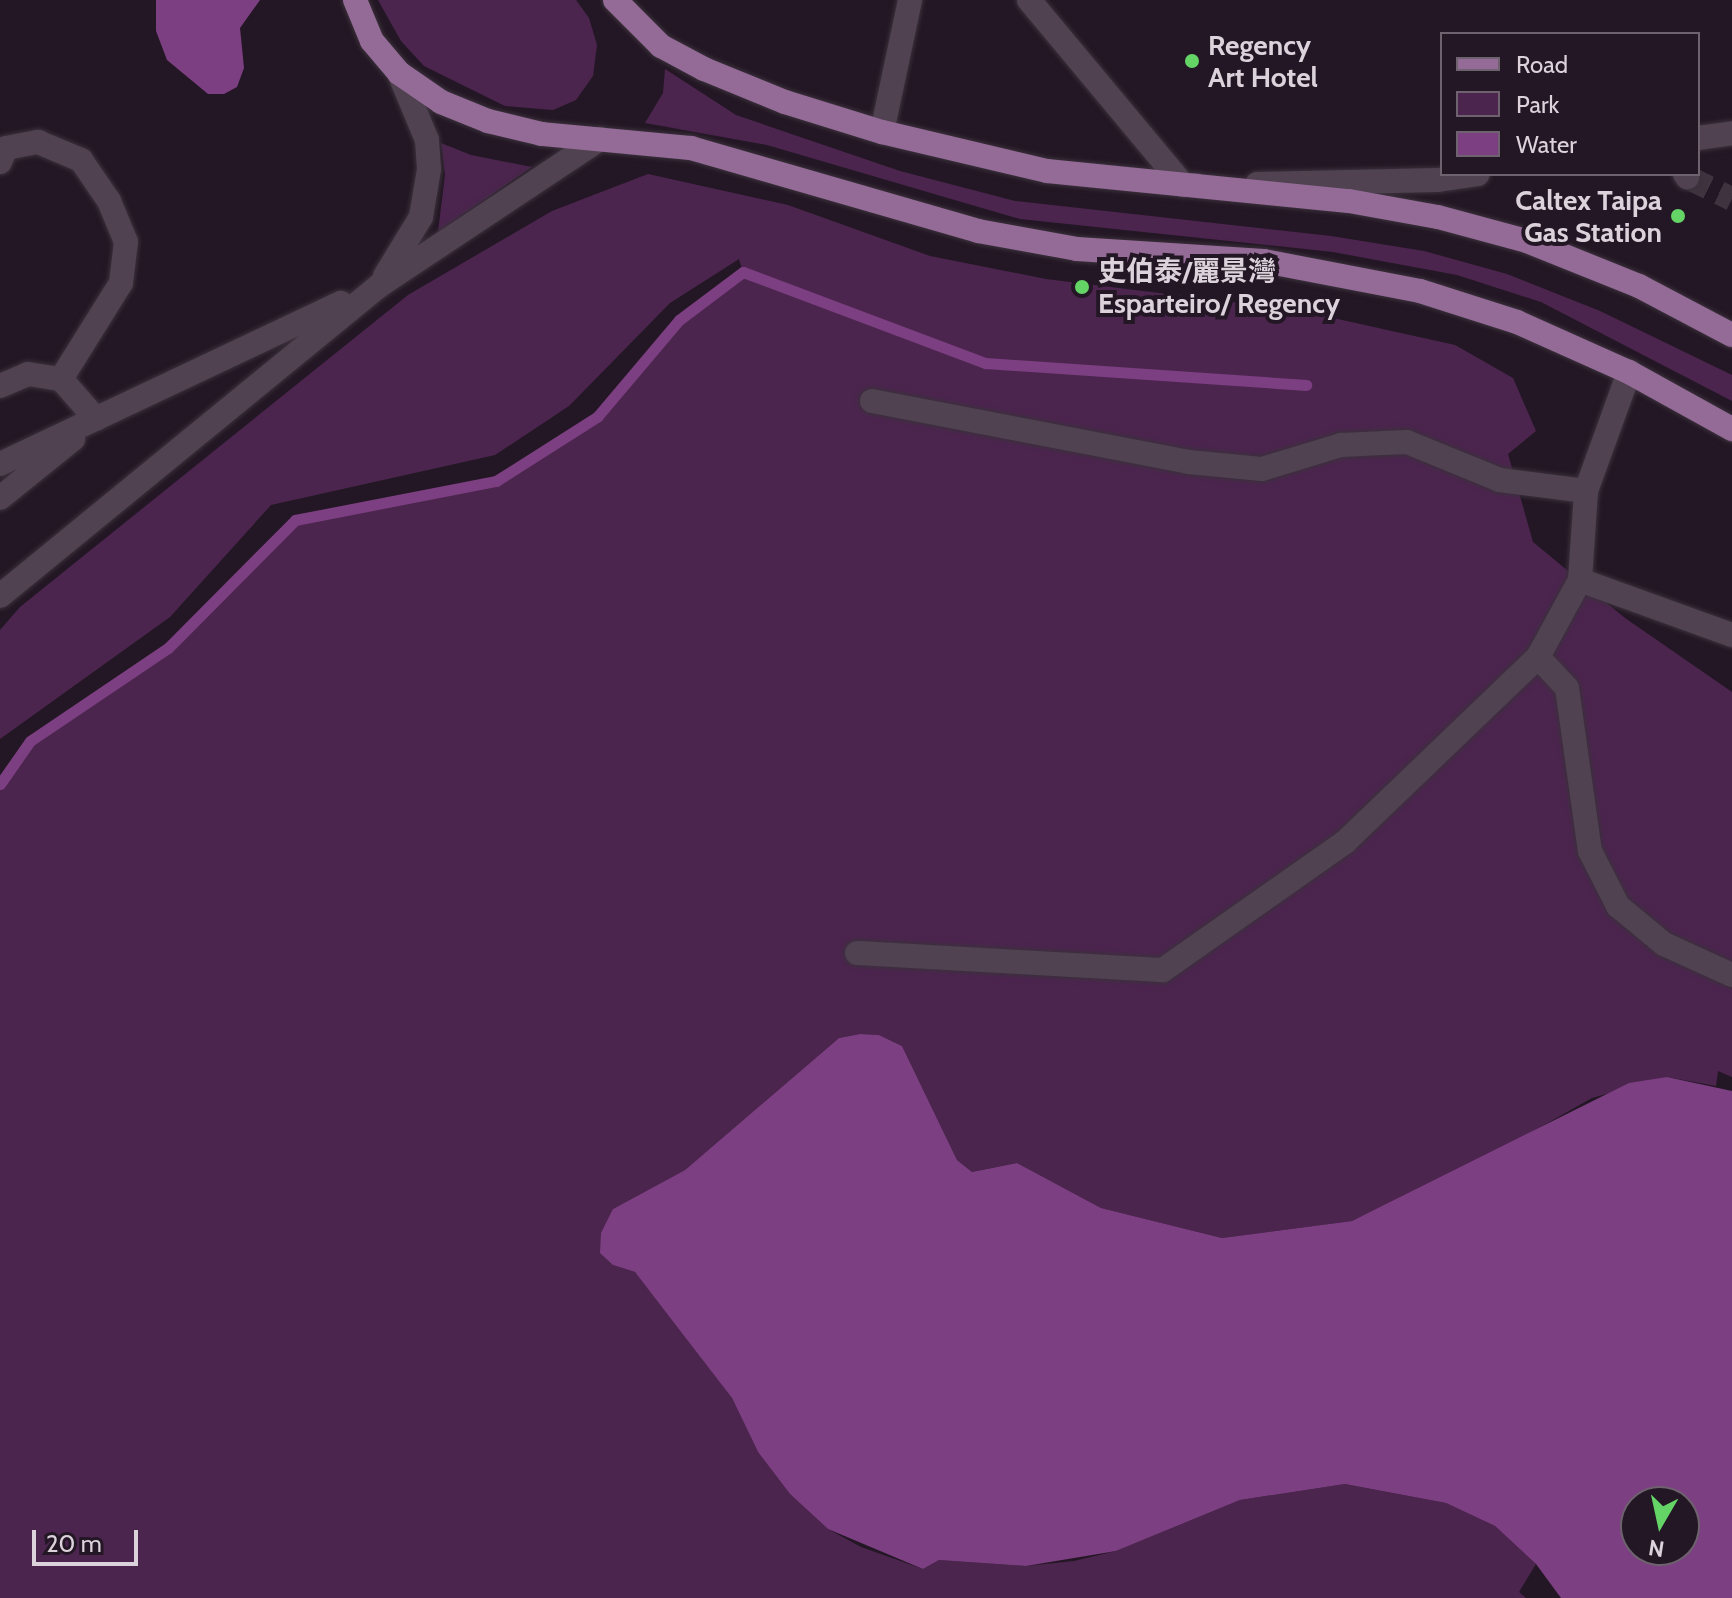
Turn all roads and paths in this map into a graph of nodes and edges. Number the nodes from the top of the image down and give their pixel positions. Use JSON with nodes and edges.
{"nodes":[{"id":1,"x":355,"y":0,"type":"edge"},
{"id":2,"x":615,"y":0,"type":"edge"},
{"id":3,"x":910,"y":0,"type":"edge"},
{"id":4,"x":1029,"y":0,"type":"edge"},
{"id":5,"x":399,"y":73,"type":"junction"},
{"id":6,"x":882,"y":132,"type":"junction"},
{"id":7,"x":1732,"y":133,"type":"edge"},
{"id":8,"x":1700,"y":138,"type":"edge"},
{"id":9,"x":600,"y":139,"type":"junction"},
{"id":10,"x":0,"y":162,"type":"edge"},
{"id":11,"x":1465,"y":176,"type":"edge"},
{"id":12,"x":1183,"y":185,"type":"junction"},
{"id":13,"x":380,"y":285,"type":"junction"},
{"id":14,"x":1732,"y":335,"type":"edge"},
{"id":15,"x":1629,"y":372,"type":"junction"},
{"id":16,"x":61,"y":379,"type":"junction"},
{"id":17,"x":0,"y":386,"type":"edge"},
{"id":18,"x":872,"y":401,"type":"dead end"},
{"id":19,"x":96,"y":419,"type":"junction"},
{"id":20,"x":1732,"y":429,"type":"edge"},
{"id":21,"x":0,"y":464,"type":"edge"},
{"id":22,"x":1586,"y":491,"type":"junction"},
{"id":23,"x":0,"y":498,"type":"edge"},
{"id":24,"x":1580,"y":580,"type":"junction"},
{"id":25,"x":0,"y":596,"type":"edge"},
{"id":26,"x":1732,"y":635,"type":"edge"},
{"id":27,"x":1538,"y":657,"type":"junction"},
{"id":28,"x":857,"y":953,"type":"dead end"},
{"id":29,"x":1732,"y":975,"type":"edge"}],
"edges":[{"from":1,"to":5,"type":"main road"},
{"from":2,"to":6,"type":"main road"},
{"from":3,"to":6,"type":"street"},
{"from":4,"to":12,"type":"street"},
{"from":5,"to":9,"type":"main road"},
{"from":5,"to":13,"type":"street"},
{"from":6,"to":12,"type":"main road"},
{"from":7,"to":8,"type":"street"},
{"from":9,"to":13,"type":"street"},
{"from":9,"to":15,"type":"main road"},
{"from":10,"to":16,"type":"street"},
{"from":11,"to":12,"type":"street"},
{"from":12,"to":14,"type":"main road"},
{"from":13,"to":19,"type":"street"},
{"from":13,"to":25,"type":"street"},
{"from":15,"to":20,"type":"main road"},
{"from":15,"to":22,"type":"street"},
{"from":16,"to":17,"type":"street"},
{"from":16,"to":19,"type":"street"},
{"from":18,"to":22,"type":"street"},
{"from":19,"to":21,"type":"street"},
{"from":19,"to":23,"type":"street"},
{"from":22,"to":24,"type":"street"},
{"from":24,"to":26,"type":"street"},
{"from":24,"to":27,"type":"street"},
{"from":27,"to":28,"type":"street"},
{"from":27,"to":29,"type":"street"}]}
